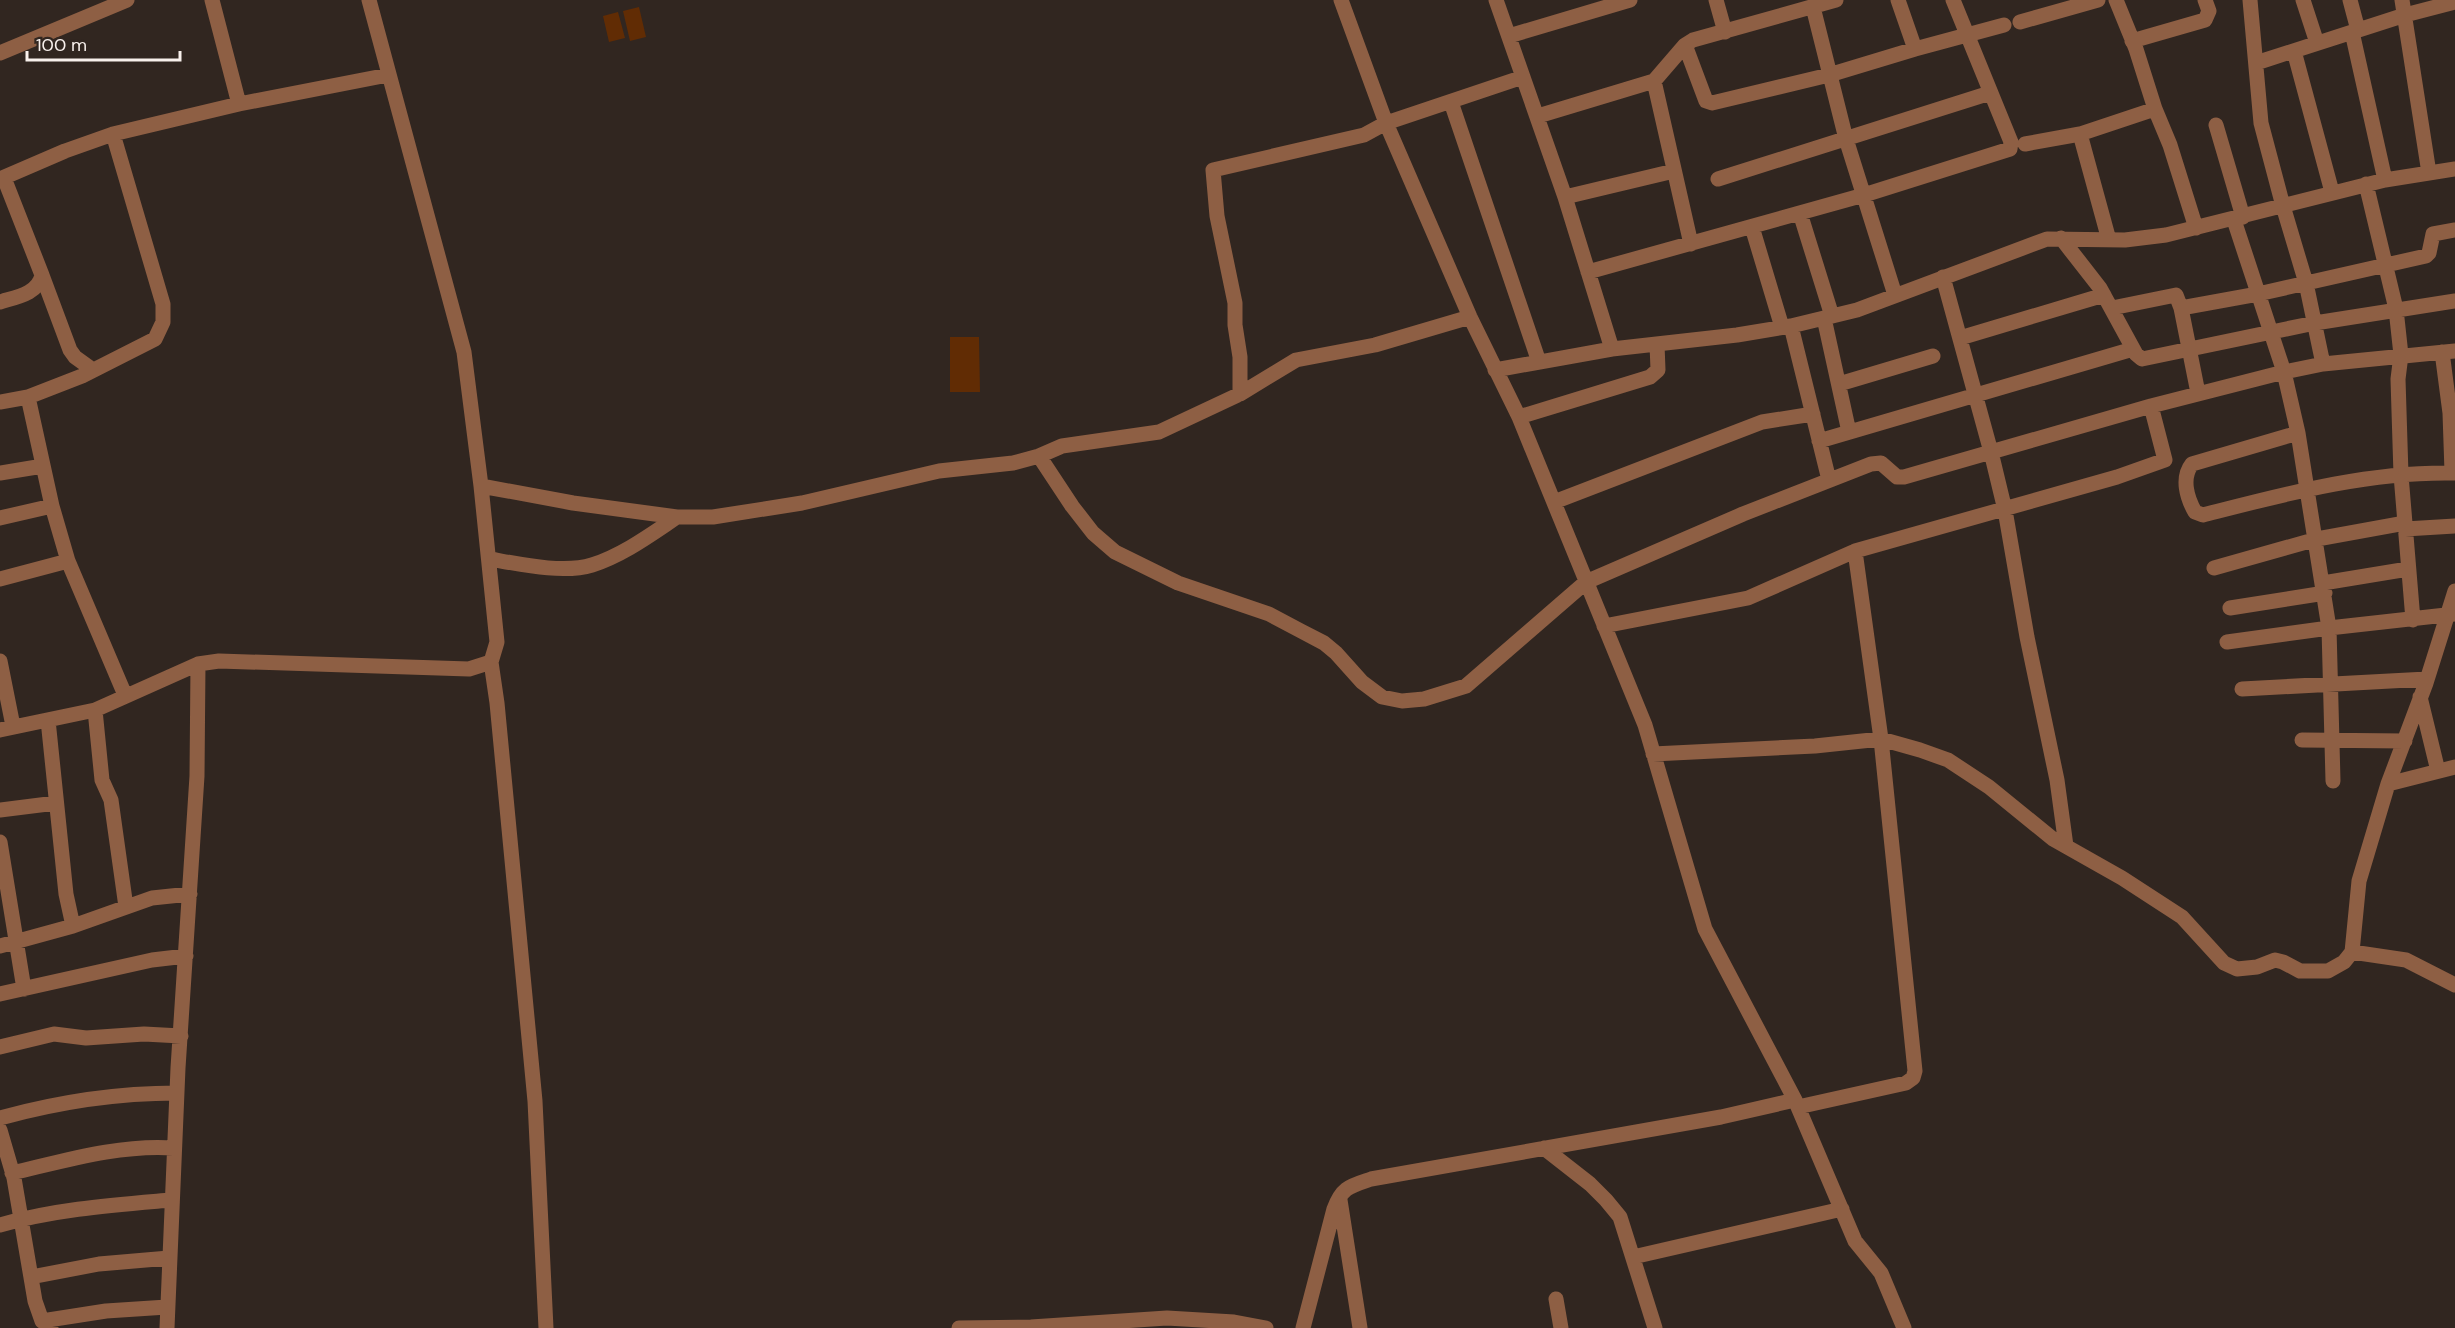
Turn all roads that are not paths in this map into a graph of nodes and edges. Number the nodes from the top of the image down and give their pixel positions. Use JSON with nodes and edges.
{"nodes":[{"id":1,"x":127,"y":0,"type":"edge"},
{"id":2,"x":212,"y":0,"type":"edge"},
{"id":3,"x":369,"y":0,"type":"edge"},
{"id":4,"x":1341,"y":0,"type":"edge"},
{"id":5,"x":1496,"y":0,"type":"edge"},
{"id":6,"x":1630,"y":0,"type":"edge"},
{"id":7,"x":1716,"y":0,"type":"edge"},
{"id":8,"x":1836,"y":0,"type":"edge"},
{"id":9,"x":1898,"y":0,"type":"edge"},
{"id":10,"x":1953,"y":0,"type":"edge"},
{"id":11,"x":2098,"y":0,"type":"edge"},
{"id":12,"x":2116,"y":0,"type":"edge"},
{"id":13,"x":2205,"y":0,"type":"edge"},
{"id":14,"x":2250,"y":0,"type":"edge"},
{"id":15,"x":2303,"y":0,"type":"edge"},
{"id":16,"x":2350,"y":0,"type":"edge"},
{"id":17,"x":2455,"y":2,"type":"edge"},
{"id":18,"x":1813,"y":7,"type":"junction"},
{"id":19,"x":2404,"y":7,"type":"edge"},
{"id":20,"x":1785,"y":8,"type":"edge"},
{"id":21,"x":2020,"y":22,"type":"dead end"},
{"id":22,"x":2004,"y":26,"type":"dead end"},
{"id":23,"x":2355,"y":31,"type":"junction"},
{"id":24,"x":1725,"y":32,"type":"junction"},
{"id":25,"x":1968,"y":35,"type":"junction"},
{"id":26,"x":1509,"y":36,"type":"junction"},
{"id":27,"x":2132,"y":41,"type":"junction"},
{"id":28,"x":2317,"y":43,"type":"junction"},
{"id":29,"x":1685,"y":45,"type":"junction"},
{"id":30,"x":1915,"y":49,"type":"junction"},
{"id":31,"x":2294,"y":51,"type":"junction"},
{"id":32,"x":0,"y":53,"type":"edge"},
{"id":33,"x":2256,"y":63,"type":"junction"},
{"id":34,"x":388,"y":75,"type":"junction"},
{"id":35,"x":1829,"y":75,"type":"junction"},
{"id":36,"x":1523,"y":77,"type":"junction"},
{"id":37,"x":1653,"y":81,"type":"junction"},
{"id":38,"x":1990,"y":93,"type":"junction"},
{"id":39,"x":1451,"y":102,"type":"junction"},
{"id":40,"x":239,"y":104,"type":"junction"},
{"id":41,"x":2155,"y":109,"type":"junction"},
{"id":42,"x":1538,"y":116,"type":"junction"},
{"id":43,"x":1386,"y":123,"type":"junction"},
{"id":44,"x":2216,"y":125,"type":"dead end"},
{"id":45,"x":113,"y":134,"type":"junction"},
{"id":46,"x":2080,"y":134,"type":"junction"},
{"id":47,"x":1846,"y":139,"type":"junction"},
{"id":48,"x":2025,"y":144,"type":"dead end"},
{"id":49,"x":2455,"y":170,"type":"edge"},
{"id":50,"x":1674,"y":171,"type":"junction"},
{"id":51,"x":2429,"y":173,"type":"junction"},
{"id":52,"x":2,"y":178,"type":"edge"},
{"id":53,"x":1718,"y":179,"type":"dead end"},
{"id":54,"x":2385,"y":180,"type":"junction"},
{"id":55,"x":2366,"y":184,"type":"junction"},
{"id":56,"x":2332,"y":192,"type":"junction"},
{"id":57,"x":1864,"y":195,"type":"junction"},
{"id":58,"x":1565,"y":197,"type":"junction"},
{"id":59,"x":2283,"y":206,"type":"junction"},
{"id":60,"x":1800,"y":213,"type":"junction"},
{"id":61,"x":2239,"y":218,"type":"junction"},
{"id":62,"x":1752,"y":227,"type":"junction"},
{"id":63,"x":2196,"y":228,"type":"junction"},
{"id":64,"x":2455,"y":230,"type":"edge"},
{"id":65,"x":2061,"y":238,"type":"junction"},
{"id":66,"x":2109,"y":240,"type":"junction"},
{"id":67,"x":1691,"y":244,"type":"junction"},
{"id":68,"x":2385,"y":265,"type":"junction"},
{"id":69,"x":1588,"y":272,"type":"junction"},
{"id":70,"x":42,"y":275,"type":"junction"},
{"id":71,"x":1942,"y":277,"type":"junction"},
{"id":72,"x":2306,"y":283,"type":"junction"},
{"id":73,"x":2258,"y":294,"type":"junction"},
{"id":74,"x":1895,"y":295,"type":"junction"},
{"id":75,"x":2455,"y":301,"type":"edge"},
{"id":76,"x":0,"y":302,"type":"edge"},
{"id":77,"x":2108,"y":302,"type":"junction"},
{"id":78,"x":2181,"y":308,"type":"junction"},
{"id":79,"x":2396,"y":309,"type":"junction"},
{"id":80,"x":1470,"y":317,"type":"junction"},
{"id":81,"x":1828,"y":317,"type":"junction"},
{"id":82,"x":2314,"y":323,"type":"junction"},
{"id":83,"x":1787,"y":326,"type":"junction"},
{"id":84,"x":2270,"y":332,"type":"junction"},
{"id":85,"x":1960,"y":338,"type":"junction"},
{"id":86,"x":1657,"y":344,"type":"junction"},
{"id":87,"x":1612,"y":349,"type":"junction"},
{"id":88,"x":2133,"y":349,"type":"junction"},
{"id":89,"x":2188,"y":349,"type":"junction"},
{"id":90,"x":2449,"y":351,"type":"edge"},
{"id":91,"x":2401,"y":355,"type":"junction"},
{"id":92,"x":1933,"y":356,"type":"dead end"},
{"id":93,"x":1539,"y":362,"type":"junction"},
{"id":94,"x":2323,"y":364,"type":"junction"},
{"id":95,"x":93,"y":370,"type":"junction"},
{"id":96,"x":1495,"y":370,"type":"junction"},
{"id":97,"x":2284,"y":372,"type":"junction"},
{"id":98,"x":1839,"y":384,"type":"junction"},
{"id":99,"x":2198,"y":393,"type":"junction"},
{"id":100,"x":1240,"y":394,"type":"junction"},
{"id":101,"x":1975,"y":394,"type":"junction"},
{"id":102,"x":28,"y":397,"type":"junction"},
{"id":103,"x":0,"y":402,"type":"edge"},
{"id":104,"x":2151,"y":406,"type":"junction"},
{"id":105,"x":1813,"y":414,"type":"junction"},
{"id":106,"x":1519,"y":417,"type":"junction"},
{"id":107,"x":1849,"y":432,"type":"junction"},
{"id":108,"x":2298,"y":433,"type":"junction"},
{"id":109,"x":1820,"y":441,"type":"junction"},
{"id":110,"x":1991,"y":452,"type":"junction"},
{"id":111,"x":1039,"y":456,"type":"junction"},
{"id":112,"x":43,"y":466,"type":"junction"},
{"id":113,"x":0,"y":473,"type":"edge"},
{"id":114,"x":2453,"y":473,"type":"edge"},
{"id":115,"x":2401,"y":475,"type":"junction"},
{"id":116,"x":1829,"y":480,"type":"junction"},
{"id":117,"x":481,"y":486,"type":"junction"},
{"id":118,"x":2307,"y":489,"type":"junction"},
{"id":119,"x":1554,"y":502,"type":"junction"},
{"id":120,"x":52,"y":506,"type":"junction"},
{"id":121,"x":2005,"y":510,"type":"junction"},
{"id":122,"x":677,"y":517,"type":"junction"},
{"id":123,"x":0,"y":518,"type":"edge"},
{"id":124,"x":2405,"y":526,"type":"junction"},
{"id":125,"x":2455,"y":526,"type":"edge"},
{"id":126,"x":2317,"y":539,"type":"junction"},
{"id":127,"x":1855,"y":552,"type":"junction"},
{"id":128,"x":490,"y":559,"type":"junction"},
{"id":129,"x":68,"y":561,"type":"junction"},
{"id":130,"x":2214,"y":568,"type":"dead end"},
{"id":131,"x":2408,"y":569,"type":"junction"},
{"id":132,"x":0,"y":579,"type":"edge"},
{"id":133,"x":1586,"y":582,"type":"junction"},
{"id":134,"x":2324,"y":588,"type":"junction"},
{"id":135,"x":2455,"y":591,"type":"edge"},
{"id":136,"x":2230,"y":608,"type":"dead end"},
{"id":137,"x":2451,"y":615,"type":"edge"},
{"id":138,"x":2413,"y":620,"type":"junction"},
{"id":139,"x":1604,"y":626,"type":"junction"},
{"id":140,"x":2329,"y":628,"type":"junction"},
{"id":141,"x":2227,"y":642,"type":"dead end"},
{"id":142,"x":0,"y":660,"type":"edge"},
{"id":143,"x":490,"y":662,"type":"junction"},
{"id":144,"x":198,"y":664,"type":"junction"},
{"id":145,"x":2427,"y":678,"type":"junction"},
{"id":146,"x":2331,"y":683,"type":"junction"},
{"id":147,"x":2242,"y":689,"type":"dead end"},
{"id":148,"x":125,"y":695,"type":"junction"},
{"id":149,"x":2420,"y":697,"type":"junction"},
{"id":150,"x":95,"y":710,"type":"junction"},
{"id":151,"x":48,"y":720,"type":"junction"},
{"id":152,"x":7,"y":728,"type":"edge"},
{"id":153,"x":1881,"y":739,"type":"junction"},
{"id":154,"x":2332,"y":739,"type":"junction"},
{"id":155,"x":2302,"y":740,"type":"dead end"},
{"id":156,"x":2405,"y":741,"type":"junction"},
{"id":157,"x":1653,"y":754,"type":"junction"},
{"id":158,"x":2455,"y":766,"type":"edge"},
{"id":159,"x":2438,"y":771,"type":"junction"},
{"id":160,"x":2333,"y":782,"type":"dead end"},
{"id":161,"x":2388,"y":784,"type":"junction"},
{"id":162,"x":56,"y":803,"type":"junction"},
{"id":163,"x":0,"y":810,"type":"edge"},
{"id":164,"x":0,"y":842,"type":"edge"},
{"id":165,"x":2066,"y":846,"type":"junction"},
{"id":166,"x":190,"y":894,"type":"junction"},
{"id":167,"x":126,"y":907,"type":"junction"},
{"id":168,"x":73,"y":926,"type":"junction"},
{"id":169,"x":16,"y":942,"type":"junction"},
{"id":170,"x":0,"y":946,"type":"edge"},
{"id":171,"x":2352,"y":952,"type":"junction"},
{"id":172,"x":186,"y":956,"type":"junction"},
{"id":173,"x":2455,"y":985,"type":"edge"},
{"id":174,"x":24,"y":989,"type":"junction"},
{"id":175,"x":0,"y":994,"type":"edge"},
{"id":176,"x":181,"y":1036,"type":"junction"},
{"id":177,"x":0,"y":1047,"type":"edge"},
{"id":178,"x":177,"y":1093,"type":"junction"},
{"id":179,"x":1796,"y":1104,"type":"junction"},
{"id":180,"x":0,"y":1118,"type":"edge"},
{"id":181,"x":0,"y":1131,"type":"edge"},
{"id":182,"x":174,"y":1148,"type":"junction"},
{"id":183,"x":1544,"y":1148,"type":"junction"},
{"id":184,"x":9,"y":1178,"type":"edge"},
{"id":185,"x":1340,"y":1194,"type":"junction"},
{"id":186,"x":171,"y":1200,"type":"junction"},
{"id":187,"x":1842,"y":1209,"type":"junction"},
{"id":188,"x":21,"y":1219,"type":"junction"},
{"id":189,"x":0,"y":1225,"type":"edge"},
{"id":190,"x":1633,"y":1257,"type":"junction"},
{"id":191,"x":169,"y":1258,"type":"junction"},
{"id":192,"x":31,"y":1277,"type":"junction"},
{"id":193,"x":1556,"y":1299,"type":"dead end"},
{"id":194,"x":167,"y":1306,"type":"junction"},
{"id":195,"x":46,"y":1325,"type":"edge"},
{"id":196,"x":166,"y":1328,"type":"edge"},
{"id":197,"x":546,"y":1328,"type":"edge"},
{"id":198,"x":959,"y":1328,"type":"edge"},
{"id":199,"x":1266,"y":1328,"type":"edge"},
{"id":200,"x":1303,"y":1328,"type":"edge"},
{"id":201,"x":1360,"y":1328,"type":"edge"},
{"id":202,"x":1561,"y":1328,"type":"edge"},
{"id":203,"x":1655,"y":1328,"type":"edge"},
{"id":204,"x":1904,"y":1328,"type":"edge"}],
"edges":[{"from":1,"to":32,"type":"street"},
{"from":2,"to":40,"type":"street"},
{"from":3,"to":34,"type":"street"},
{"from":4,"to":43,"type":"street"},
{"from":5,"to":26,"type":"street"},
{"from":6,"to":26,"type":"street"},
{"from":7,"to":24,"type":"street"},
{"from":8,"to":18,"type":"street"},
{"from":9,"to":30,"type":"street"},
{"from":10,"to":25,"type":"street"},
{"from":11,"to":21,"type":"street"},
{"from":12,"to":27,"type":"street"},
{"from":13,"to":27,"type":"street"},
{"from":14,"to":33,"type":"street"},
{"from":15,"to":28,"type":"street"},
{"from":16,"to":23,"type":"street"},
{"from":17,"to":19,"type":"street"},
{"from":18,"to":20,"type":"street"},
{"from":18,"to":35,"type":"street"},
{"from":19,"to":23,"type":"street"},
{"from":19,"to":51,"type":"street"},
{"from":20,"to":24,"type":"street"},
{"from":22,"to":25,"type":"street"},
{"from":23,"to":28,"type":"street"},
{"from":23,"to":54,"type":"street"},
{"from":24,"to":29,"type":"street"},
{"from":25,"to":30,"type":"street"},
{"from":25,"to":38,"type":"street"},
{"from":26,"to":36,"type":"street"},
{"from":27,"to":41,"type":"street"},
{"from":28,"to":31,"type":"street"},
{"from":29,"to":35,"type":"street"},
{"from":29,"to":37,"type":"street"},
{"from":30,"to":35,"type":"street"},
{"from":31,"to":33,"type":"street"},
{"from":31,"to":56,"type":"street"},
{"from":33,"to":59,"type":"street"},
{"from":34,"to":40,"type":"street"},
{"from":34,"to":117,"type":"street"},
{"from":35,"to":47,"type":"street"},
{"from":36,"to":39,"type":"street"},
{"from":36,"to":42,"type":"street"},
{"from":37,"to":42,"type":"street"},
{"from":37,"to":50,"type":"street"},
{"from":38,"to":47,"type":"street"},
{"from":38,"to":57,"type":"street"},
{"from":39,"to":43,"type":"street"},
{"from":39,"to":93,"type":"street"},
{"from":40,"to":45,"type":"street"},
{"from":41,"to":46,"type":"street"},
{"from":41,"to":63,"type":"street"},
{"from":42,"to":58,"type":"street"},
{"from":43,"to":80,"type":"street"},
{"from":43,"to":100,"type":"street"},
{"from":44,"to":61,"type":"street"},
{"from":45,"to":52,"type":"street"},
{"from":45,"to":95,"type":"street"},
{"from":46,"to":48,"type":"street"},
{"from":46,"to":66,"type":"street"},
{"from":47,"to":53,"type":"street"},
{"from":47,"to":57,"type":"street"},
{"from":49,"to":51,"type":"street"},
{"from":50,"to":58,"type":"street"},
{"from":50,"to":67,"type":"street"},
{"from":51,"to":54,"type":"street"},
{"from":52,"to":70,"type":"street"},
{"from":54,"to":55,"type":"street"},
{"from":55,"to":56,"type":"street"},
{"from":55,"to":68,"type":"street"},
{"from":56,"to":59,"type":"street"},
{"from":57,"to":60,"type":"street"},
{"from":57,"to":74,"type":"street"},
{"from":58,"to":69,"type":"street"},
{"from":59,"to":61,"type":"street"},
{"from":59,"to":72,"type":"street"},
{"from":60,"to":62,"type":"street"},
{"from":60,"to":81,"type":"street"},
{"from":61,"to":63,"type":"street"},
{"from":61,"to":73,"type":"street"},
{"from":62,"to":67,"type":"street"},
{"from":62,"to":83,"type":"street"},
{"from":63,"to":66,"type":"street"},
{"from":64,"to":68,"type":"street"},
{"from":65,"to":66,"type":"street"},
{"from":65,"to":71,"type":"street"},
{"from":65,"to":77,"type":"street"},
{"from":67,"to":69,"type":"street"},
{"from":68,"to":72,"type":"street"},
{"from":68,"to":79,"type":"street"},
{"from":69,"to":87,"type":"street"},
{"from":70,"to":76,"type":"street"},
{"from":70,"to":95,"type":"street"},
{"from":71,"to":74,"type":"street"},
{"from":71,"to":85,"type":"street"},
{"from":72,"to":73,"type":"street"},
{"from":72,"to":82,"type":"street"},
{"from":73,"to":78,"type":"street"},
{"from":73,"to":84,"type":"street"},
{"from":74,"to":81,"type":"street"},
{"from":75,"to":79,"type":"street"},
{"from":77,"to":78,"type":"street"},
{"from":77,"to":85,"type":"street"},
{"from":77,"to":88,"type":"street"},
{"from":78,"to":89,"type":"street"},
{"from":79,"to":82,"type":"street"},
{"from":79,"to":91,"type":"street"},
{"from":80,"to":96,"type":"street"},
{"from":80,"to":100,"type":"street"},
{"from":81,"to":83,"type":"street"},
{"from":81,"to":98,"type":"street"},
{"from":82,"to":84,"type":"street"},
{"from":82,"to":94,"type":"street"},
{"from":83,"to":86,"type":"street"},
{"from":83,"to":105,"type":"street"},
{"from":84,"to":89,"type":"street"},
{"from":84,"to":97,"type":"street"},
{"from":85,"to":101,"type":"street"},
{"from":86,"to":87,"type":"street"},
{"from":86,"to":106,"type":"street"},
{"from":87,"to":93,"type":"street"},
{"from":88,"to":89,"type":"street"},
{"from":88,"to":101,"type":"street"},
{"from":89,"to":99,"type":"street"},
{"from":90,"to":91,"type":"street"},
{"from":90,"to":114,"type":"street"},
{"from":91,"to":94,"type":"street"},
{"from":91,"to":115,"type":"street"},
{"from":92,"to":98,"type":"street"},
{"from":93,"to":96,"type":"street"},
{"from":94,"to":97,"type":"street"},
{"from":95,"to":102,"type":"street"},
{"from":96,"to":106,"type":"street"},
{"from":97,"to":99,"type":"street"},
{"from":97,"to":108,"type":"street"},
{"from":98,"to":107,"type":"street"},
{"from":99,"to":104,"type":"street"},
{"from":100,"to":111,"type":"street"},
{"from":101,"to":107,"type":"street"},
{"from":101,"to":110,"type":"street"},
{"from":102,"to":103,"type":"street"},
{"from":102,"to":112,"type":"street"},
{"from":104,"to":110,"type":"street"},
{"from":104,"to":121,"type":"street"},
{"from":105,"to":109,"type":"street"},
{"from":105,"to":119,"type":"street"},
{"from":106,"to":119,"type":"street"},
{"from":107,"to":109,"type":"street"},
{"from":108,"to":118,"type":"street"},
{"from":108,"to":118,"type":"street"},
{"from":109,"to":116,"type":"street"},
{"from":110,"to":116,"type":"street"},
{"from":110,"to":121,"type":"street"},
{"from":111,"to":122,"type":"street"},
{"from":111,"to":133,"type":"street"},
{"from":112,"to":113,"type":"street"},
{"from":112,"to":120,"type":"street"},
{"from":114,"to":115,"type":"street"},
{"from":115,"to":118,"type":"street"},
{"from":115,"to":124,"type":"street"},
{"from":116,"to":133,"type":"street"},
{"from":117,"to":122,"type":"street"},
{"from":117,"to":128,"type":"street"},
{"from":118,"to":126,"type":"street"},
{"from":119,"to":133,"type":"street"},
{"from":120,"to":123,"type":"street"},
{"from":120,"to":129,"type":"street"},
{"from":121,"to":127,"type":"street"},
{"from":121,"to":165,"type":"street"},
{"from":122,"to":128,"type":"street"},
{"from":124,"to":125,"type":"street"},
{"from":124,"to":126,"type":"street"},
{"from":124,"to":131,"type":"street"},
{"from":126,"to":130,"type":"street"},
{"from":126,"to":134,"type":"street"},
{"from":127,"to":139,"type":"street"},
{"from":127,"to":153,"type":"street"},
{"from":128,"to":143,"type":"street"},
{"from":129,"to":132,"type":"street"},
{"from":129,"to":148,"type":"street"},
{"from":131,"to":134,"type":"street"},
{"from":131,"to":138,"type":"street"},
{"from":133,"to":139,"type":"street"},
{"from":134,"to":136,"type":"street"},
{"from":134,"to":140,"type":"street"},
{"from":135,"to":137,"type":"street"},
{"from":137,"to":138,"type":"street"},
{"from":137,"to":145,"type":"street"},
{"from":138,"to":140,"type":"street"},
{"from":139,"to":157,"type":"street"},
{"from":140,"to":141,"type":"street"},
{"from":140,"to":146,"type":"street"},
{"from":142,"to":152,"type":"street"},
{"from":143,"to":144,"type":"street"},
{"from":143,"to":197,"type":"street"},
{"from":144,"to":148,"type":"street"},
{"from":144,"to":166,"type":"street"},
{"from":145,"to":146,"type":"street"},
{"from":145,"to":149,"type":"street"},
{"from":146,"to":147,"type":"street"},
{"from":146,"to":154,"type":"street"},
{"from":148,"to":150,"type":"street"},
{"from":149,"to":156,"type":"street"},
{"from":149,"to":159,"type":"street"},
{"from":150,"to":151,"type":"street"},
{"from":150,"to":167,"type":"street"},
{"from":151,"to":152,"type":"street"},
{"from":151,"to":162,"type":"street"},
{"from":153,"to":157,"type":"street"},
{"from":153,"to":165,"type":"street"},
{"from":153,"to":179,"type":"street"},
{"from":154,"to":155,"type":"street"},
{"from":154,"to":156,"type":"street"},
{"from":154,"to":160,"type":"street"},
{"from":156,"to":161,"type":"street"},
{"from":157,"to":179,"type":"street"},
{"from":158,"to":159,"type":"street"},
{"from":159,"to":161,"type":"street"},
{"from":161,"to":171,"type":"street"},
{"from":162,"to":163,"type":"street"},
{"from":162,"to":168,"type":"street"},
{"from":164,"to":169,"type":"street"},
{"from":165,"to":171,"type":"street"},
{"from":166,"to":167,"type":"street"},
{"from":166,"to":172,"type":"street"},
{"from":167,"to":168,"type":"street"},
{"from":168,"to":169,"type":"street"},
{"from":169,"to":170,"type":"street"},
{"from":169,"to":174,"type":"street"},
{"from":171,"to":173,"type":"street"},
{"from":172,"to":174,"type":"street"},
{"from":172,"to":176,"type":"street"},
{"from":174,"to":175,"type":"street"},
{"from":176,"to":177,"type":"street"},
{"from":176,"to":178,"type":"street"},
{"from":178,"to":180,"type":"street"},
{"from":178,"to":182,"type":"street"},
{"from":179,"to":183,"type":"street"},
{"from":179,"to":187,"type":"street"},
{"from":181,"to":184,"type":"street"},
{"from":182,"to":184,"type":"street"},
{"from":182,"to":186,"type":"street"},
{"from":183,"to":185,"type":"street"},
{"from":183,"to":190,"type":"street"},
{"from":184,"to":188,"type":"street"},
{"from":185,"to":200,"type":"street"},
{"from":185,"to":201,"type":"street"},
{"from":186,"to":188,"type":"street"},
{"from":186,"to":191,"type":"street"},
{"from":187,"to":190,"type":"street"},
{"from":187,"to":204,"type":"street"},
{"from":188,"to":189,"type":"street"},
{"from":188,"to":192,"type":"street"},
{"from":190,"to":203,"type":"street"},
{"from":191,"to":192,"type":"street"},
{"from":191,"to":194,"type":"street"},
{"from":192,"to":195,"type":"street"},
{"from":193,"to":202,"type":"street"},
{"from":194,"to":195,"type":"street"},
{"from":194,"to":196,"type":"street"},
{"from":198,"to":199,"type":"street"}]}
